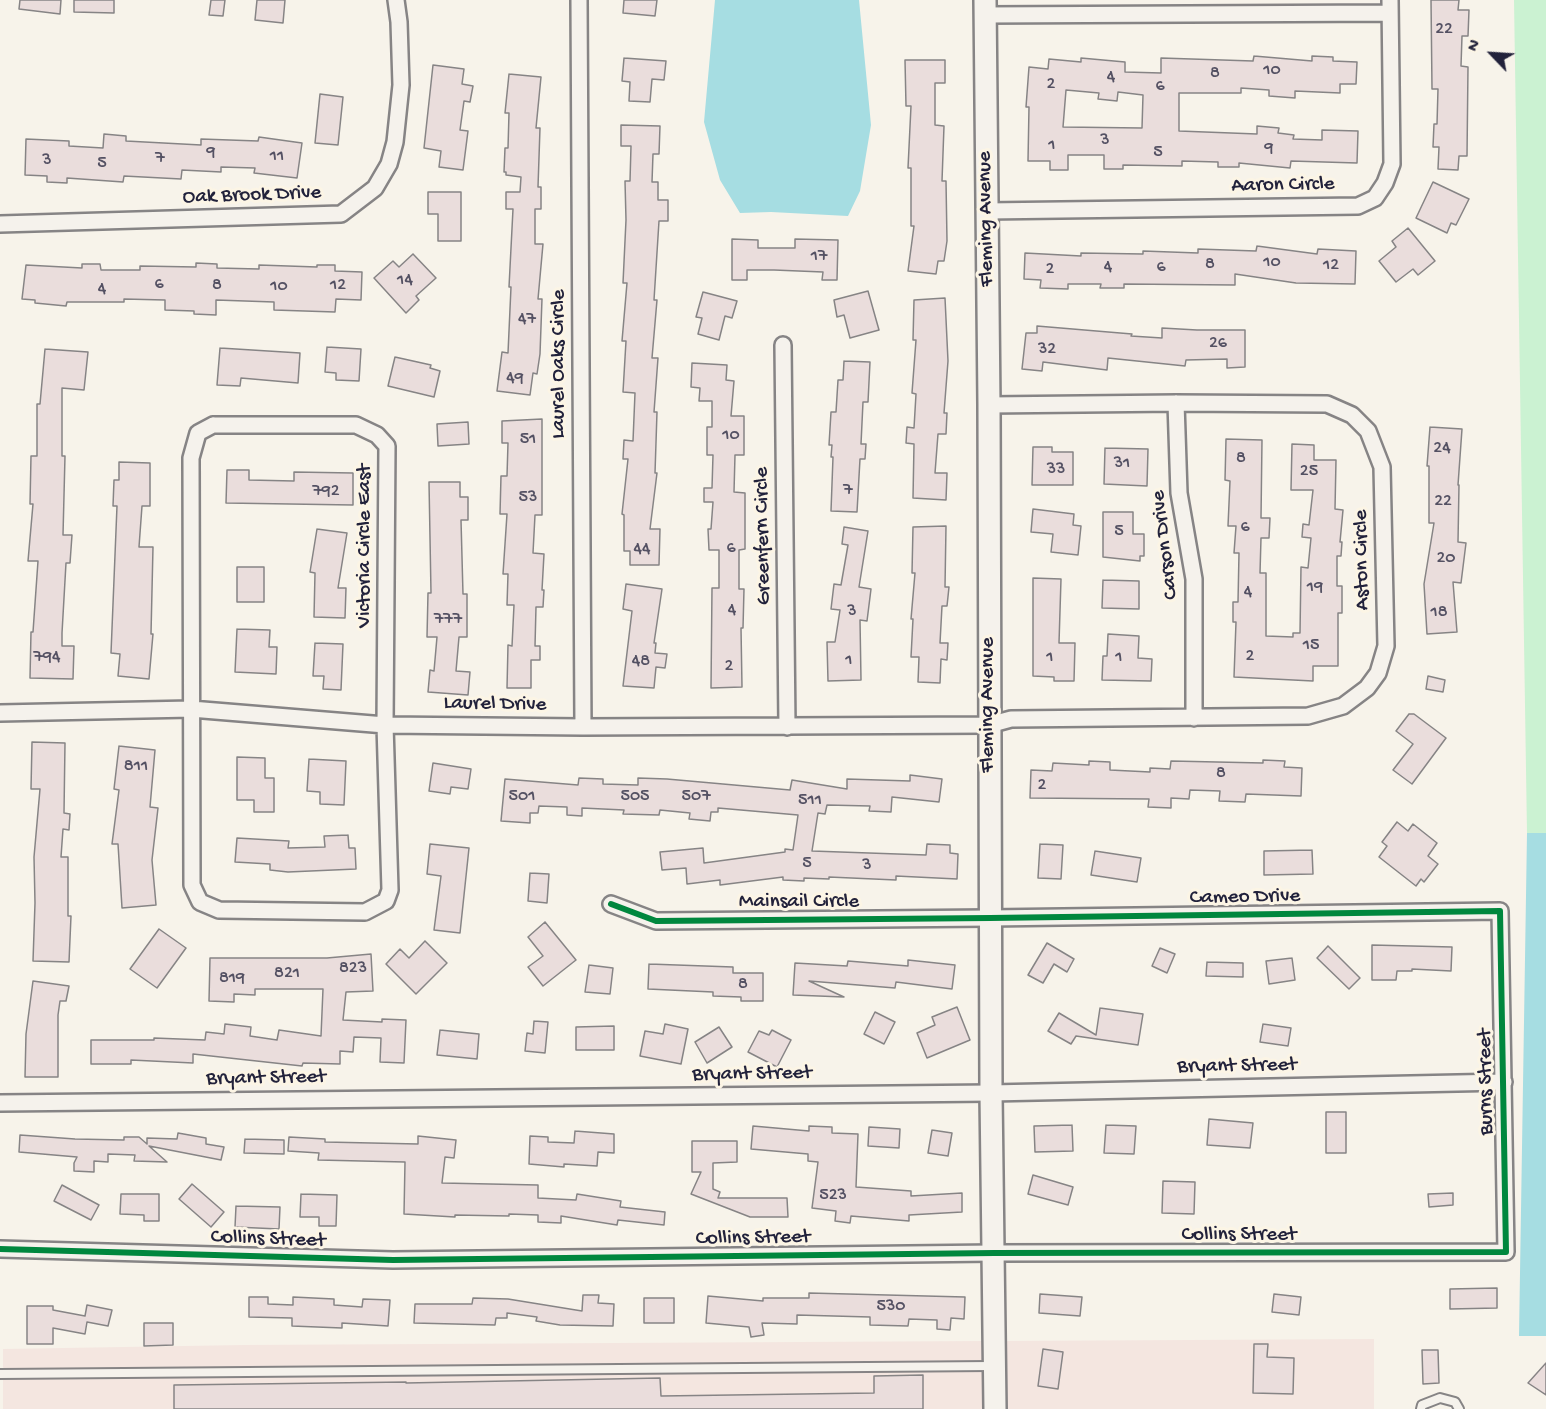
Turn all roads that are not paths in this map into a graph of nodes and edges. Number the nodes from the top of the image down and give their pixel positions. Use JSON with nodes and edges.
{"nodes":[{"id":1,"x":396,"y":0,"type":"edge"},
{"id":2,"x":579,"y":0,"type":"edge"},
{"id":3,"x":1390,"y":6,"type":"edge"},
{"id":4,"x":985,"y":7,"type":"edge"},
{"id":5,"x":987,"y":211,"type":"junction"},
{"id":6,"x":0,"y":224,"type":"edge"},
{"id":7,"x":783,"y":345,"type":"dead end"},
{"id":8,"x":1176,"y":403,"type":"junction"},
{"id":9,"x":989,"y":405,"type":"junction"},
{"id":10,"x":191,"y":709,"type":"junction"},
{"id":11,"x":0,"y":712,"type":"edge"},
{"id":12,"x":1194,"y":718,"type":"junction"},
{"id":13,"x":385,"y":725,"type":"junction"},
{"id":14,"x":989,"y":725,"type":"junction"},
{"id":15,"x":583,"y":727,"type":"junction"},
{"id":16,"x":788,"y":727,"type":"junction"},
{"id":17,"x":611,"y":904,"type":"dead end"},
{"id":18,"x":1500,"y":911,"type":"joint"},
{"id":19,"x":990,"y":918,"type":"junction"},
{"id":20,"x":1504,"y":1082,"type":"junction"},
{"id":21,"x":991,"y":1093,"type":"junction"},
{"id":22,"x":0,"y":1103,"type":"edge"},
{"id":23,"x":0,"y":1249,"type":"edge"},
{"id":24,"x":1506,"y":1252,"type":"joint"},
{"id":25,"x":994,"y":1253,"type":"junction"},
{"id":26,"x":995,"y":1366,"type":"junction"},
{"id":27,"x":0,"y":1374,"type":"edge"},
{"id":28,"x":995,"y":1409,"type":"edge"},
{"id":29,"x":1421,"y":1409,"type":"edge"},
{"id":30,"x":1459,"y":1409,"type":"edge"}],
"edges":[{"from":1,"to":6,"type":"street","name":"Oak Brook Drive"},
{"from":2,"to":15,"type":"street","name":"Laurel Oaks Circle"},
{"from":3,"to":4,"type":"street"},
{"from":3,"to":5,"type":"street","name":"Aaron Circle"},
{"from":4,"to":5,"type":"street","name":"Fleming Avenue"},
{"from":5,"to":9,"type":"street","name":"Fleming Avenue"},
{"from":7,"to":16,"type":"street","name":"Greenfern Circle"},
{"from":8,"to":9,"type":"street","name":"Aston Circle"},
{"from":8,"to":12,"type":"street","name":"Carson Drive"},
{"from":8,"to":12,"type":"street","name":"Aston Circle"},
{"from":9,"to":14,"type":"street","name":"Fleming Avenue"},
{"from":10,"to":11,"type":"street","name":"Laurel Drive"},
{"from":10,"to":13,"type":"street","name":"Laurel Drive"},
{"from":10,"to":13,"type":"street"},
{"from":10,"to":13,"type":"street","name":"Victoria Circle East"},
{"from":12,"to":14,"type":"street","name":"Aston Circle"},
{"from":13,"to":15,"type":"street","name":"Laurel Drive"},
{"from":14,"to":16,"type":"street","name":"Laurel Drive"},
{"from":14,"to":19,"type":"street","name":"Fleming Avenue"},
{"from":15,"to":16,"type":"street","name":"Laurel Drive"},
{"from":17,"to":19,"type":"street","name":"Mainsail Circle"},
{"from":18,"to":19,"type":"street","name":"Cameo Drive"},
{"from":18,"to":20,"type":"street","name":"Burns Street"},
{"from":19,"to":21,"type":"street","name":"Fleming Avenue"},
{"from":20,"to":21,"type":"street","name":"Bryant Street"},
{"from":20,"to":24,"type":"street","name":"Burns Street"},
{"from":21,"to":22,"type":"street","name":"Bryant Street"},
{"from":21,"to":25,"type":"street","name":"Fleming Avenue"},
{"from":23,"to":25,"type":"street","name":"Collins Street"},
{"from":24,"to":25,"type":"street","name":"Collins Street"},
{"from":25,"to":26,"type":"street","name":"Fleming Avenue"},
{"from":26,"to":27,"type":"lane"},
{"from":26,"to":28,"type":"street","name":"Fleming Avenue"},
{"from":29,"to":30,"type":"lane"}]}
